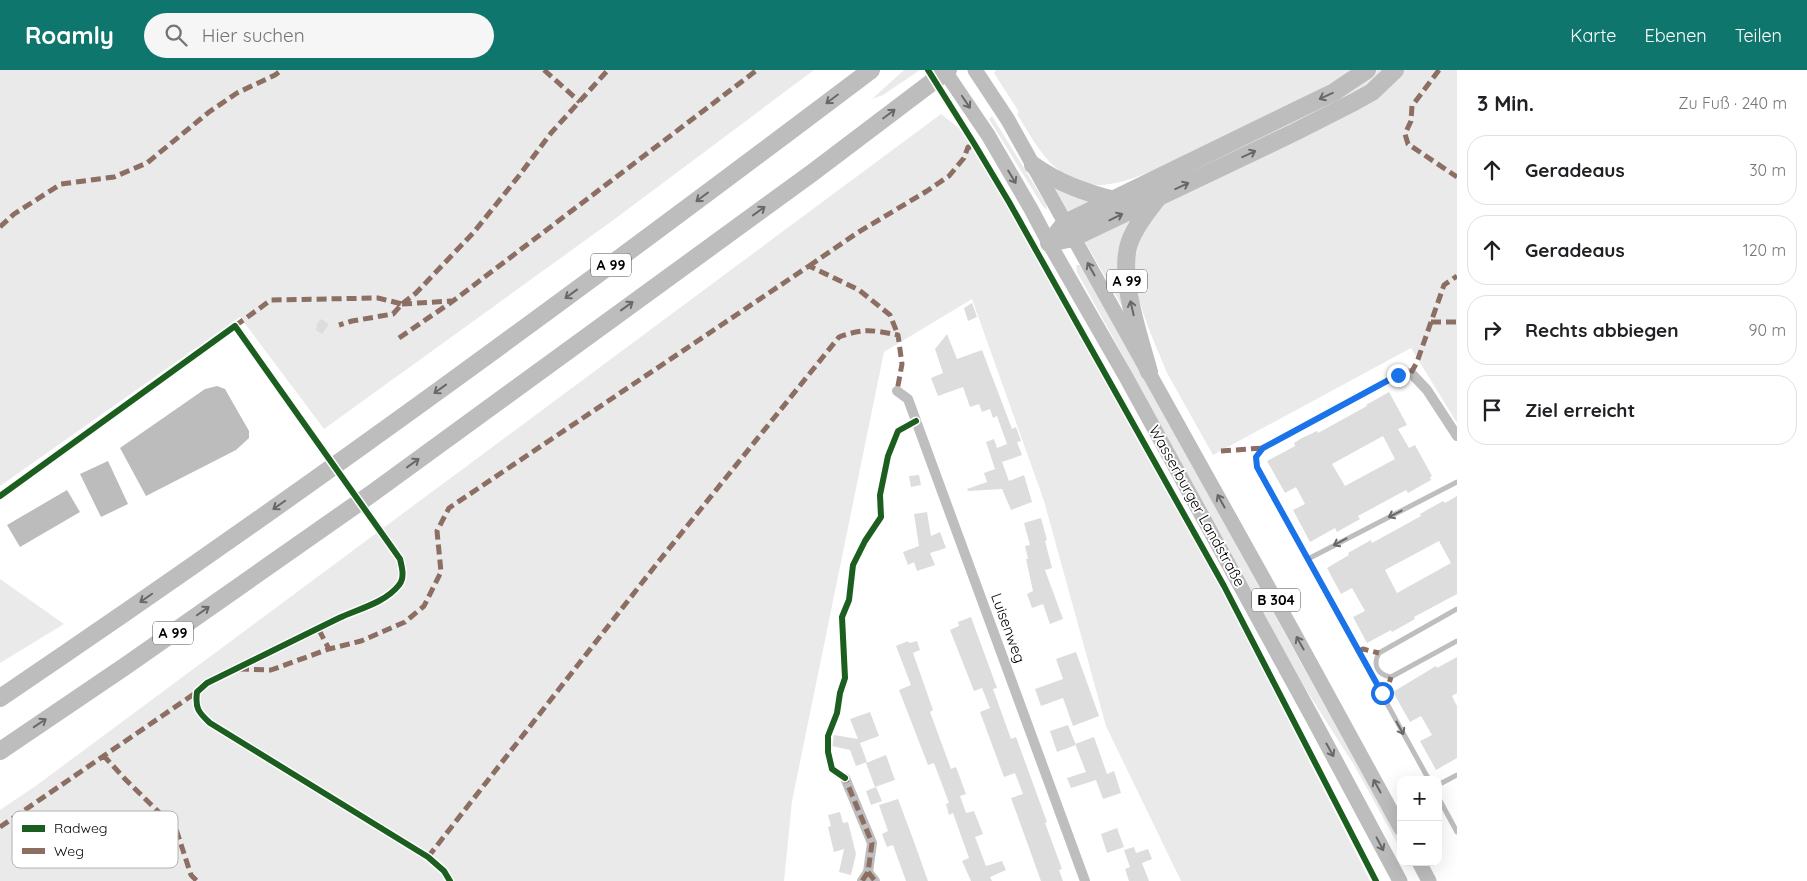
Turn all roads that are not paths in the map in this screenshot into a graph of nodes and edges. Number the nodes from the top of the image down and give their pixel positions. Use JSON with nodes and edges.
{"nodes":[{"id":1,"x":871,"y":70,"type":"edge"},
{"id":2,"x":944,"y":70,"type":"edge"},
{"id":3,"x":948,"y":70,"type":"edge"},
{"id":4,"x":975,"y":70,"type":"edge"},
{"id":5,"x":1367,"y":70,"type":"edge"},
{"id":6,"x":1395,"y":70,"type":"edge"},
{"id":7,"x":1033,"y":165,"type":"junction"},
{"id":8,"x":1159,"y":197,"type":"junction"},
{"id":9,"x":1114,"y":200,"type":"junction"},
{"id":10,"x":1069,"y":230,"type":"junction"},
{"id":11,"x":1049,"y":243,"type":"junction"},
{"id":12,"x":1149,"y":372,"type":"junction"},
{"id":13,"x":1411,"y":373,"type":"joint"},
{"id":14,"x":897,"y":391,"type":"dead end"},
{"id":15,"x":1457,"y":436,"type":"edge"},
{"id":16,"x":1457,"y":482,"type":"edge"},
{"id":17,"x":1308,"y":559,"type":"junction"},
{"id":18,"x":1457,"y":609,"type":"edge"},
{"id":19,"x":1457,"y":641,"type":"edge"},
{"id":20,"x":0,"y":698,"type":"edge"},
{"id":21,"x":0,"y":751,"type":"edge"},
{"id":22,"x":1457,"y":775,"type":"edge"},
{"id":23,"x":1427,"y":776,"type":"edge"},
{"id":24,"x":845,"y":778,"type":"dead end"},
{"id":25,"x":1442,"y":784,"type":"edge"},
{"id":26,"x":1442,"y":804,"type":"edge"},
{"id":27,"x":1397,"y":822,"type":"edge"},
{"id":28,"x":1457,"y":832,"type":"edge"},
{"id":29,"x":1421,"y":866,"type":"edge"},
{"id":30,"x":865,"y":877,"type":"edge"},
{"id":31,"x":875,"y":881,"type":"edge"},
{"id":32,"x":1085,"y":881,"type":"edge"},
{"id":33,"x":1400,"y":881,"type":"edge"},
{"id":34,"x":1429,"y":881,"type":"edge"}],
"edges":[{"from":1,"to":20,"type":"highway","number":"A 99","one_way":true},
{"from":2,"to":11,"type":"main road","name":"Wasserburger Landstraße","number":"B 304","one_way":true},
{"from":21,"to":3,"type":"highway","number":"A 99","one_way":true},
{"from":4,"to":7,"type":"main road","name":"Wasserburger Landstraße","number":"B 304"},
{"from":5,"to":9,"type":"highway","one_way":true},
{"from":8,"to":6,"type":"highway","number":"A 99","one_way":true},
{"from":7,"to":9,"type":"highway"},
{"from":7,"to":10,"type":"main road","name":"Wasserburger Landstraße","number":"B 304"},
{"from":10,"to":8,"type":"highway","number":"A 99","one_way":true},
{"from":12,"to":8,"type":"highway","number":"A 99","one_way":true},
{"from":9,"to":10,"type":"highway"},
{"from":10,"to":11,"type":"highway","number":"A 99"},
{"from":12,"to":10,"type":"main road","name":"Wasserburger Landstraße","number":"B 304","one_way":true},
{"from":11,"to":33,"type":"main road","name":"Wasserburger Landstraße","number":"B 304","one_way":true},
{"from":27,"to":12,"type":"main road","name":"Wasserburger Landstraße","number":"B 304","one_way":true},
{"from":13,"to":15,"type":"street"},
{"from":13,"to":17,"type":"lane"},
{"from":14,"to":32,"type":"street","name":"Luisenweg"},
{"from":16,"to":17,"type":"lane","one_way":true},
{"from":17,"to":23,"type":"lane","one_way":true},
{"from":18,"to":19,"type":"lane"},
{"from":22,"to":25,"type":"lane"},
{"from":24,"to":30,"type":"street"},
{"from":26,"to":28,"type":"lane"},
{"from":29,"to":34,"type":"main road"},
{"from":30,"to":31,"type":"street"}]}
